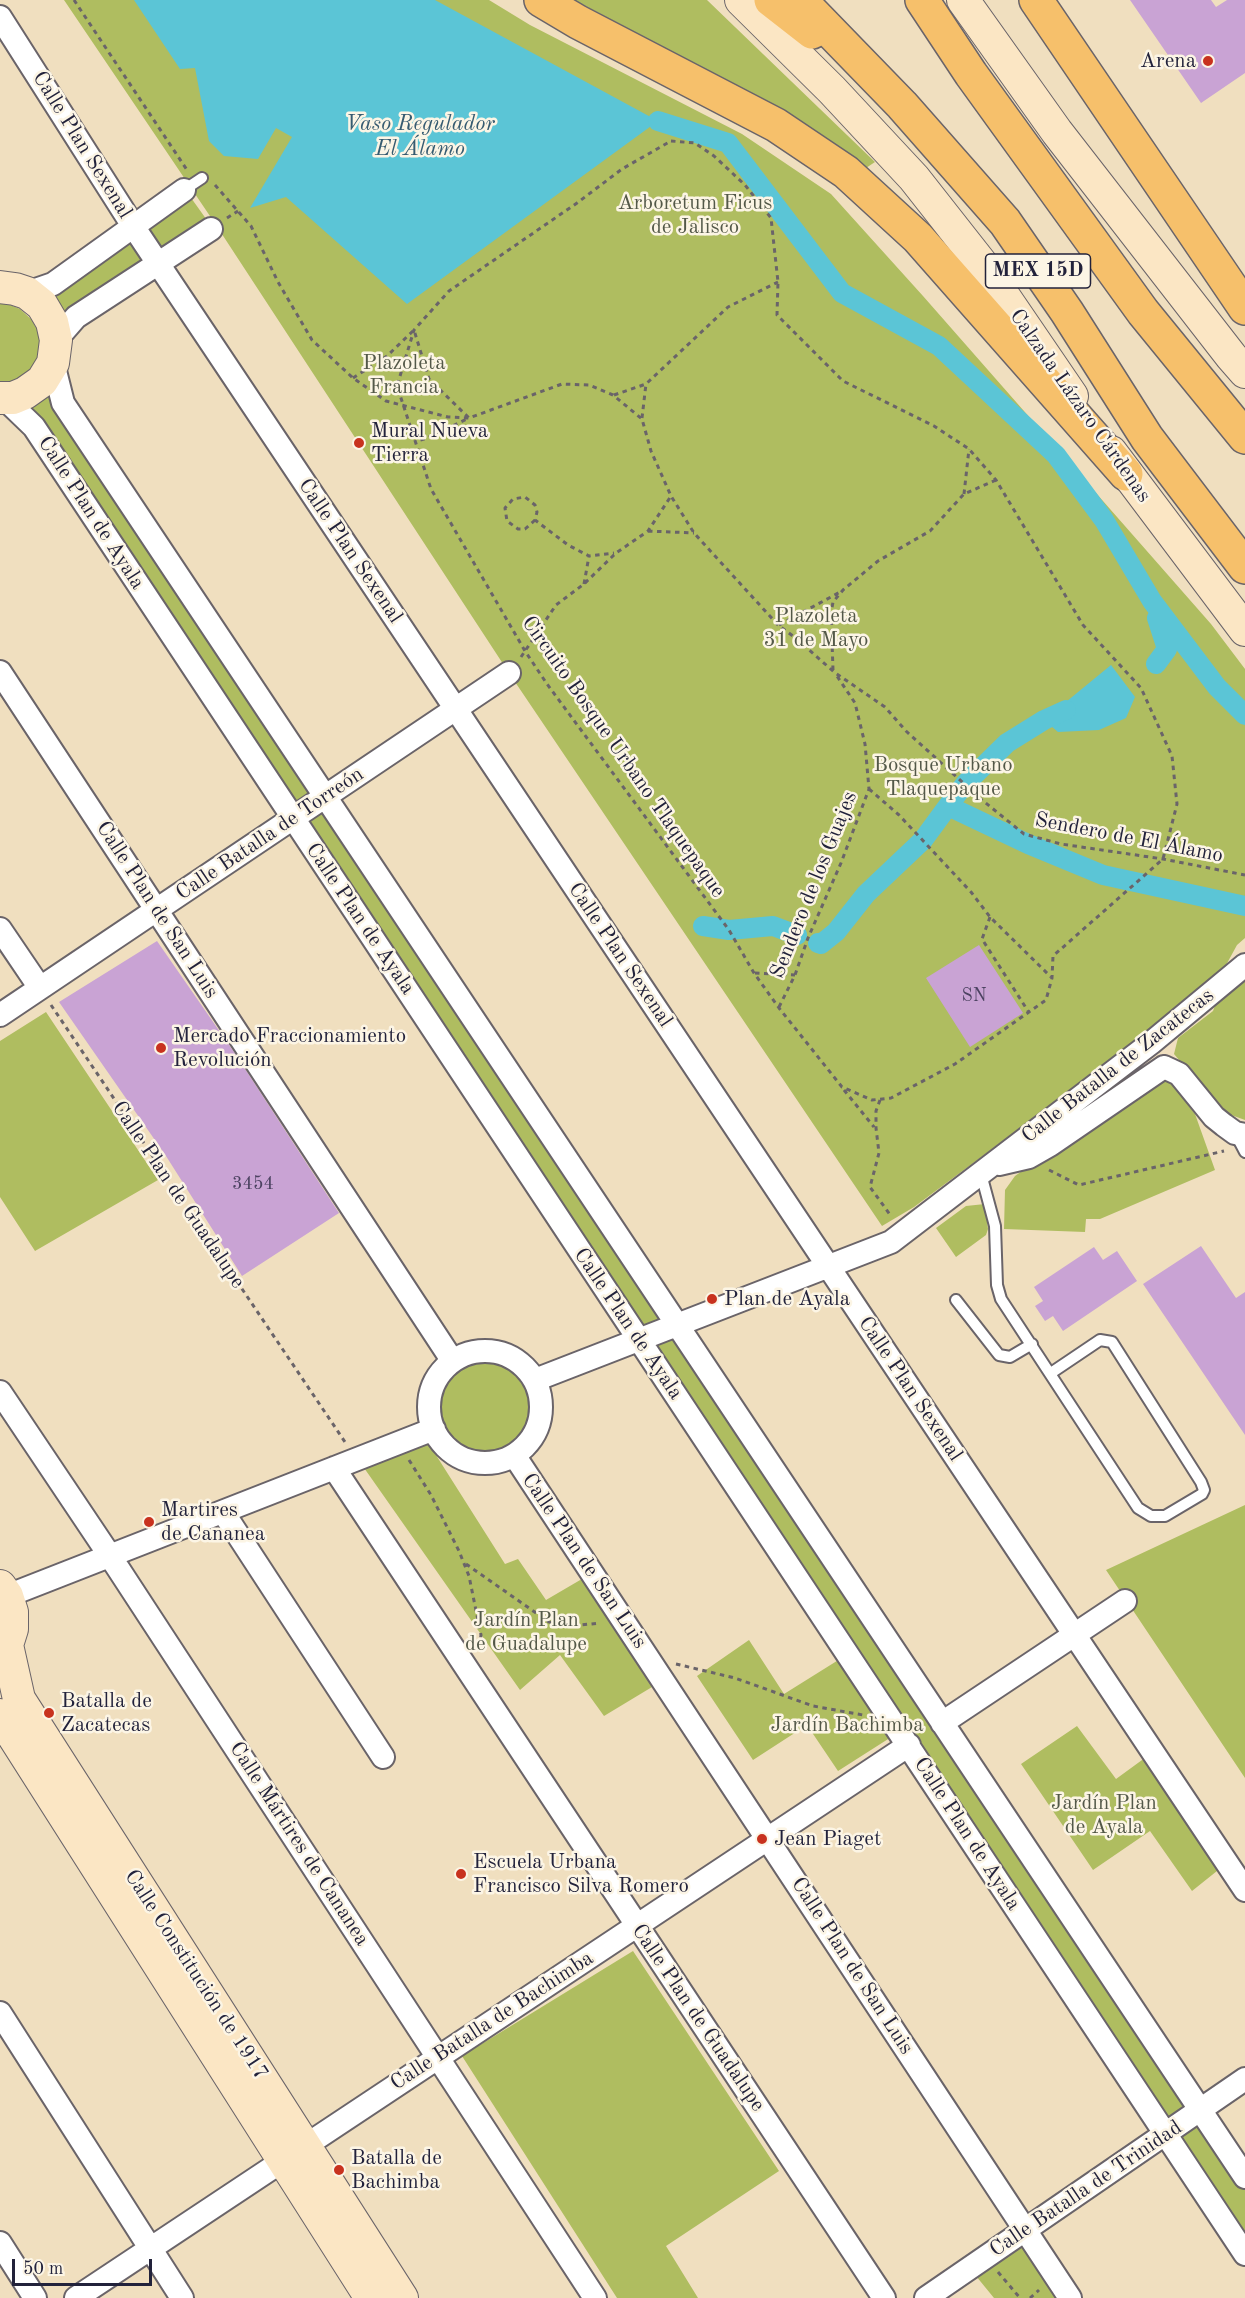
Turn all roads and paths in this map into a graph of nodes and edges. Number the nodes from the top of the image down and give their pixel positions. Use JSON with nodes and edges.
{"nodes":[{"id":1,"x":74,"y":0,"type":"edge"},
{"id":2,"x":541,"y":0,"type":"edge"},
{"id":3,"x":741,"y":0,"type":"edge"},
{"id":4,"x":771,"y":0,"type":"edge"},
{"id":5,"x":800,"y":0,"type":"edge"},
{"id":6,"x":922,"y":0,"type":"edge"},
{"id":7,"x":1036,"y":0,"type":"edge"},
{"id":8,"x":970,"y":7,"type":"edge"},
{"id":9,"x":0,"y":17,"type":"edge"},
{"id":10,"x":902,"y":105,"type":"junction"},
{"id":11,"x":193,"y":184,"type":"junction"},
{"id":12,"x":133,"y":226,"type":"junction"},
{"id":13,"x":211,"y":229,"type":"dead end"},
{"id":14,"x":158,"y":263,"type":"junction"},
{"id":15,"x":778,"y":282,"type":"junction"},
{"id":16,"x":7,"y":288,"type":"edge"},
{"id":17,"x":1245,"y":308,"type":"edge"},
{"id":18,"x":414,"y":330,"type":"junction"},
{"id":19,"x":55,"y":352,"type":"junction"},
{"id":20,"x":1245,"y":372,"type":"edge"},
{"id":21,"x":353,"y":378,"type":"junction"},
{"id":22,"x":646,"y":384,"type":"junction"},
{"id":23,"x":613,"y":395,"type":"junction"},
{"id":24,"x":2,"y":398,"type":"edge"},
{"id":25,"x":402,"y":403,"type":"junction"},
{"id":26,"x":469,"y":418,"type":"junction"},
{"id":27,"x":642,"y":419,"type":"junction"},
{"id":28,"x":1245,"y":437,"type":"edge"},
{"id":29,"x":414,"y":442,"type":"junction"},
{"id":30,"x":969,"y":449,"type":"junction"},
{"id":31,"x":1126,"y":474,"type":"junction"},
{"id":32,"x":996,"y":480,"type":"junction"},
{"id":33,"x":964,"y":494,"type":"junction"},
{"id":34,"x":671,"y":496,"type":"junction"},
{"id":35,"x":535,"y":520,"type":"junction"},
{"id":36,"x":648,"y":531,"type":"junction"},
{"id":37,"x":694,"y":533,"type":"junction"},
{"id":38,"x":616,"y":553,"type":"junction"},
{"id":39,"x":589,"y":556,"type":"junction"},
{"id":40,"x":1245,"y":567,"type":"edge"},
{"id":41,"x":584,"y":584,"type":"junction"},
{"id":42,"x":843,"y":590,"type":"junction"},
{"id":43,"x":778,"y":625,"type":"junction"},
{"id":44,"x":1245,"y":630,"type":"edge"},
{"id":45,"x":525,"y":651,"type":"junction"},
{"id":46,"x":0,"y":672,"type":"edge"},
{"id":47,"x":834,"y":672,"type":"junction"},
{"id":48,"x":509,"y":673,"type":"dead end"},
{"id":49,"x":456,"y":709,"type":"junction"},
{"id":50,"x":869,"y":789,"type":"junction"},
{"id":51,"x":325,"y":797,"type":"junction"},
{"id":52,"x":293,"y":818,"type":"junction"},
{"id":53,"x":1163,"y":859,"type":"junction"},
{"id":54,"x":1245,"y":875,"type":"edge"},
{"id":55,"x":157,"y":910,"type":"junction"},
{"id":56,"x":990,"y":917,"type":"junction"},
{"id":57,"x":0,"y":929,"type":"edge"},
{"id":58,"x":1245,"y":965,"type":"edge"},
{"id":59,"x":754,"y":973,"type":"junction"},
{"id":60,"x":795,"y":975,"type":"junction"},
{"id":61,"x":1052,"y":978,"type":"junction"},
{"id":62,"x":40,"y":988,"type":"junction"},
{"id":63,"x":779,"y":1008,"type":"junction"},
{"id":64,"x":1029,"y":1012,"type":"junction"},
{"id":65,"x":0,"y":1015,"type":"edge"},
{"id":66,"x":1151,"y":1043,"type":"junction"},
{"id":67,"x":1164,"y":1067,"type":"junction"},
{"id":68,"x":842,"y":1087,"type":"junction"},
{"id":69,"x":891,"y":1098,"type":"junction"},
{"id":70,"x":876,"y":1128,"type":"junction"},
{"id":71,"x":1242,"y":1141,"type":"edge"},
{"id":72,"x":1029,"y":1157,"type":"junction"},
{"id":73,"x":986,"y":1170,"type":"junction"},
{"id":74,"x":903,"y":1233,"type":"junction"},
{"id":75,"x":828,"y":1265,"type":"junction"},
{"id":76,"x":956,"y":1300,"type":"dead end"},
{"id":77,"x":676,"y":1324,"type":"junction"},
{"id":78,"x":639,"y":1339,"type":"junction"},
{"id":79,"x":1032,"y":1344,"type":"junction"},
{"id":80,"x":452,"y":1360,"type":"junction"},
{"id":81,"x":1051,"y":1373,"type":"junction"},
{"id":82,"x":535,"y":1380,"type":"junction"},
{"id":83,"x":0,"y":1392,"type":"edge"},
{"id":84,"x":434,"y":1429,"type":"junction"},
{"id":85,"x":399,"y":1443,"type":"junction"},
{"id":86,"x":514,"y":1455,"type":"junction"},
{"id":87,"x":357,"y":1459,"type":"junction"},
{"id":88,"x":334,"y":1468,"type":"junction"},
{"id":89,"x":223,"y":1512,"type":"junction"},
{"id":90,"x":110,"y":1556,"type":"junction"},
{"id":91,"x":464,"y":1563,"type":"junction"},
{"id":92,"x":3,"y":1591,"type":"edge"},
{"id":93,"x":1125,"y":1601,"type":"dead end"},
{"id":94,"x":624,"y":1620,"type":"junction"},
{"id":95,"x":1075,"y":1635,"type":"junction"},
{"id":96,"x":4,"y":1650,"type":"edge"},
{"id":97,"x":648,"y":1657,"type":"junction"},
{"id":98,"x":476,"y":1682,"type":"junction"},
{"id":99,"x":0,"y":1715,"type":"edge"},
{"id":100,"x":892,"y":1720,"type":"junction"},
{"id":101,"x":942,"y":1723,"type":"junction"},
{"id":102,"x":909,"y":1745,"type":"junction"},
{"id":103,"x":383,"y":1757,"type":"dead end"},
{"id":104,"x":768,"y":1838,"type":"junction"},
{"id":105,"x":1245,"y":1890,"type":"edge"},
{"id":106,"x":637,"y":1925,"type":"junction"},
{"id":107,"x":0,"y":2013,"type":"edge"},
{"id":108,"x":438,"y":2057,"type":"junction"},
{"id":109,"x":1245,"y":2079,"type":"edge"},
{"id":110,"x":1200,"y":2110,"type":"junction"},
{"id":111,"x":1164,"y":2134,"type":"junction"},
{"id":112,"x":293,"y":2152,"type":"junction"},
{"id":113,"x":1245,"y":2177,"type":"edge"},
{"id":114,"x":1026,"y":2230,"type":"junction"},
{"id":115,"x":0,"y":2242,"type":"edge"},
{"id":116,"x":150,"y":2248,"type":"junction"},
{"id":117,"x":993,"y":2252,"type":"junction"},
{"id":118,"x":1245,"y":2254,"type":"edge"},
{"id":119,"x":35,"y":2298,"type":"edge"},
{"id":120,"x":76,"y":2298,"type":"edge"},
{"id":121,"x":182,"y":2298,"type":"edge"},
{"id":122,"x":371,"y":2298,"type":"edge"},
{"id":123,"x":402,"y":2298,"type":"edge"},
{"id":124,"x":595,"y":2298,"type":"edge"},
{"id":125,"x":884,"y":2298,"type":"edge"},
{"id":126,"x":926,"y":2298,"type":"edge"},
{"id":127,"x":1020,"y":2298,"type":"edge"},
{"id":128,"x":1070,"y":2298,"type":"edge"}],
"edges":[{"from":1,"to":11,"type":"path"},
{"from":2,"to":31,"type":"highway"},
{"from":3,"to":31,"type":"street","name":"Calzada Lázaro Cárdenas"},
{"from":4,"to":10,"type":"highway"},
{"from":5,"to":10,"type":"highway","name":"Calzada Lázaro Cárdenas","number":"MEX 15D"},
{"from":6,"to":28,"type":"highway","number":"MEX 15D"},
{"from":7,"to":17,"type":"highway"},
{"from":8,"to":20,"type":"street"},
{"from":9,"to":12,"type":"street","name":"Calle Plan Sexenal"},
{"from":10,"to":40,"type":"highway","name":"Calzada Lázaro Cárdenas","number":"MEX 15D"},
{"from":11,"to":12,"type":"street"},
{"from":11,"to":21,"type":"path"},
{"from":12,"to":14,"type":"street","name":"Calle Plan Sexenal"},
{"from":12,"to":16,"type":"street"},
{"from":13,"to":14,"type":"street"},
{"from":14,"to":19,"type":"street"},
{"from":14,"to":49,"type":"street","name":"Calle Plan Sexenal"},
{"from":15,"to":18,"type":"path","name":"Circuito Bosque Urbano Tlaquepaque"},
{"from":15,"to":22,"type":"path"},
{"from":15,"to":30,"type":"path","name":"Circuito Bosque Urbano Tlaquepaque"},
{"from":16,"to":19,"type":"street"},
{"from":18,"to":21,"type":"path"},
{"from":18,"to":25,"type":"path","name":"Circuito Bosque Urbano Tlaquepaque"},
{"from":18,"to":26,"type":"path"},
{"from":19,"to":24,"type":"street"},
{"from":19,"to":51,"type":"street","name":"Calle Plan de Ayala"},
{"from":21,"to":25,"type":"path"},
{"from":22,"to":23,"type":"path"},
{"from":22,"to":27,"type":"path"},
{"from":23,"to":26,"type":"path"},
{"from":23,"to":27,"type":"path"},
{"from":24,"to":52,"type":"street","name":"Calle Plan de Ayala"},
{"from":25,"to":26,"type":"path"},
{"from":25,"to":29,"type":"path","name":"Circuito Bosque Urbano Tlaquepaque"},
{"from":26,"to":29,"type":"path"},
{"from":27,"to":34,"type":"path"},
{"from":29,"to":45,"type":"path","name":"Circuito Bosque Urbano Tlaquepaque"},
{"from":30,"to":32,"type":"path","name":"Circuito Bosque Urbano Tlaquepaque"},
{"from":30,"to":33,"type":"path"},
{"from":31,"to":44,"type":"street","name":"Calzada Lázaro Cárdenas"},
{"from":32,"to":33,"type":"path"},
{"from":32,"to":53,"type":"path","name":"Circuito Bosque Urbano Tlaquepaque"},
{"from":33,"to":42,"type":"path"},
{"from":34,"to":36,"type":"path"},
{"from":34,"to":37,"type":"path"},
{"from":35,"to":35,"type":"path"},
{"from":35,"to":39,"type":"path"},
{"from":36,"to":37,"type":"path"},
{"from":36,"to":38,"type":"path"},
{"from":37,"to":43,"type":"path"},
{"from":38,"to":39,"type":"path"},
{"from":38,"to":41,"type":"path"},
{"from":39,"to":41,"type":"path"},
{"from":41,"to":45,"type":"path"},
{"from":42,"to":43,"type":"path"},
{"from":42,"to":47,"type":"path"},
{"from":43,"to":47,"type":"path"},
{"from":45,"to":59,"type":"path","name":"Circuito Bosque Urbano Tlaquepaque"},
{"from":46,"to":55,"type":"street","name":"Calle Plan de San Luis"},
{"from":47,"to":50,"type":"path","name":"Sendero de los Guajes"},
{"from":47,"to":53,"type":"path","name":"Sendero de El Álamo"},
{"from":48,"to":49,"type":"street","name":"Calle Batalla de Torreón"},
{"from":49,"to":51,"type":"street","name":"Calle Batalla de Torreón"},
{"from":49,"to":75,"type":"street","name":"Calle Plan Sexenal"},
{"from":50,"to":56,"type":"path"},
{"from":50,"to":60,"type":"path","name":"Sendero de los Guajes"},
{"from":51,"to":52,"type":"street","name":"Calle Batalla de Torreón"},
{"from":51,"to":77,"type":"street","name":"Calle Plan de Ayala"},
{"from":52,"to":55,"type":"street","name":"Calle Batalla de Torreón"},
{"from":52,"to":78,"type":"street","name":"Calle Plan de Ayala"},
{"from":53,"to":54,"type":"path","name":"Sendero de El Álamo"},
{"from":53,"to":61,"type":"path"},
{"from":55,"to":62,"type":"street","name":"Calle Batalla de Torreón"},
{"from":55,"to":80,"type":"street","name":"Calle Plan de San Luis"},
{"from":56,"to":61,"type":"path"},
{"from":56,"to":64,"type":"path"},
{"from":57,"to":62,"type":"street"},
{"from":58,"to":66,"type":"street","name":"Calle Batalla de Zacatecas"},
{"from":59,"to":60,"type":"path"},
{"from":59,"to":63,"type":"path","name":"Circuito Bosque Urbano Tlaquepaque"},
{"from":60,"to":63,"type":"path","name":"Sendero de los Guajes"},
{"from":61,"to":64,"type":"path"},
{"from":62,"to":65,"type":"street","name":"Calle Batalla de Torreón"},
{"from":62,"to":87,"type":"path","name":"Calle Plan de Guadalupe"},
{"from":63,"to":68,"type":"path","name":"Circuito Bosque Urbano Tlaquepaque"},
{"from":64,"to":69,"type":"path"},
{"from":66,"to":67,"type":"street"},
{"from":66,"to":73,"type":"street","name":"Calle Batalla de Zacatecas"},
{"from":67,"to":71,"type":"street","name":"Calle Batalla de Zacatecas"},
{"from":67,"to":72,"type":"street","name":"Calle Batalla de Zacatecas"},
{"from":68,"to":69,"type":"path","name":"Circuito Bosque Urbano Tlaquepaque"},
{"from":68,"to":70,"type":"path"},
{"from":69,"to":70,"type":"path"},
{"from":70,"to":74,"type":"path"},
{"from":71,"to":72,"type":"path"},
{"from":72,"to":73,"type":"street","name":"Calle Batalla de Zacatecas"},
{"from":73,"to":74,"type":"street","name":"Calle Batalla de Zacatecas"},
{"from":73,"to":79,"type":"lane"},
{"from":74,"to":75,"type":"street","name":"Calle Batalla de Zacatecas"},
{"from":75,"to":77,"type":"street","name":"Calle Batalla de Zacatecas"},
{"from":75,"to":95,"type":"street","name":"Calle Plan Sexenal"},
{"from":76,"to":79,"type":"lane"},
{"from":77,"to":78,"type":"street","name":"Calle Batalla de Zacatecas"},
{"from":77,"to":101,"type":"street","name":"Calle Plan de Ayala"},
{"from":78,"to":82,"type":"street","name":"Calle Batalla de Zacatecas"},
{"from":78,"to":100,"type":"street","name":"Calle Plan de Ayala"},
{"from":79,"to":81,"type":"lane"},
{"from":80,"to":82,"type":"street"},
{"from":80,"to":84,"type":"street"},
{"from":81,"to":81,"type":"lane"},
{"from":82,"to":86,"type":"street"},
{"from":83,"to":90,"type":"street","name":"Calle Mártires de Cananea"},
{"from":84,"to":85,"type":"street"},
{"from":84,"to":86,"type":"street"},
{"from":85,"to":87,"type":"street"},
{"from":85,"to":91,"type":"path"},
{"from":86,"to":94,"type":"street","name":"Calle Plan de San Luis"},
{"from":87,"to":88,"type":"street"},
{"from":88,"to":89,"type":"street"},
{"from":88,"to":98,"type":"street","name":"Calle Plan de Guadalupe"},
{"from":89,"to":90,"type":"street"},
{"from":89,"to":103,"type":"street"},
{"from":90,"to":92,"type":"street"},
{"from":90,"to":108,"type":"street","name":"Calle Mártires de Cananea"},
{"from":91,"to":94,"type":"path"},
{"from":91,"to":98,"type":"path"},
{"from":92,"to":96,"type":"street"},
{"from":93,"to":95,"type":"street"},
{"from":94,"to":97,"type":"street","name":"Calle Plan de San Luis"},
{"from":95,"to":101,"type":"street"},
{"from":95,"to":105,"type":"street","name":"Calle Plan Sexenal"},
{"from":96,"to":112,"type":"street","name":"Calle Constitución de 1917"},
{"from":97,"to":100,"type":"path"},
{"from":97,"to":104,"type":"street","name":"Calle Plan de San Luis"},
{"from":98,"to":106,"type":"street","name":"Calle Plan de Guadalupe"},
{"from":99,"to":112,"type":"street","name":"Calle Constitución de 1917"},
{"from":100,"to":102,"type":"street","name":"Calle Plan de Ayala"},
{"from":101,"to":110,"type":"street","name":"Calle Plan de Ayala"},
{"from":102,"to":104,"type":"street","name":"Calle Batalla de Bachimba"},
{"from":102,"to":111,"type":"street","name":"Calle Plan de Ayala"},
{"from":104,"to":106,"type":"street","name":"Calle Batalla de Bachimba"},
{"from":104,"to":114,"type":"street","name":"Calle Plan de San Luis"},
{"from":106,"to":108,"type":"street","name":"Calle Batalla de Bachimba"},
{"from":106,"to":125,"type":"street","name":"Calle Plan de Guadalupe"},
{"from":107,"to":116,"type":"street"},
{"from":108,"to":112,"type":"street","name":"Calle Batalla de Bachimba"},
{"from":108,"to":124,"type":"street","name":"Calle Mártires de Cananea"},
{"from":109,"to":110,"type":"street","name":"Calle Batalla de Trinidad"},
{"from":110,"to":111,"type":"street","name":"Calle Batalla de Trinidad"},
{"from":110,"to":113,"type":"street","name":"Calle Plan de Ayala"},
{"from":111,"to":114,"type":"street","name":"Calle Batalla de Trinidad"},
{"from":111,"to":118,"type":"street","name":"Calle Plan de Ayala"},
{"from":112,"to":116,"type":"street","name":"Calle Batalla de Bachimba"},
{"from":112,"to":122,"type":"street","name":"Calle Constitución de 1917"},
{"from":112,"to":123,"type":"street","name":"Calle Constitución de 1917"},
{"from":114,"to":117,"type":"street","name":"Calle Batalla de Trinidad"},
{"from":114,"to":128,"type":"street","name":"Calle Plan de San Luis"},
{"from":115,"to":119,"type":"street"},
{"from":116,"to":120,"type":"street","name":"Calle Batalla de Bachimba"},
{"from":116,"to":121,"type":"street"},
{"from":117,"to":126,"type":"street","name":"Calle Batalla de Trinidad"},
{"from":117,"to":127,"type":"path"}]}
